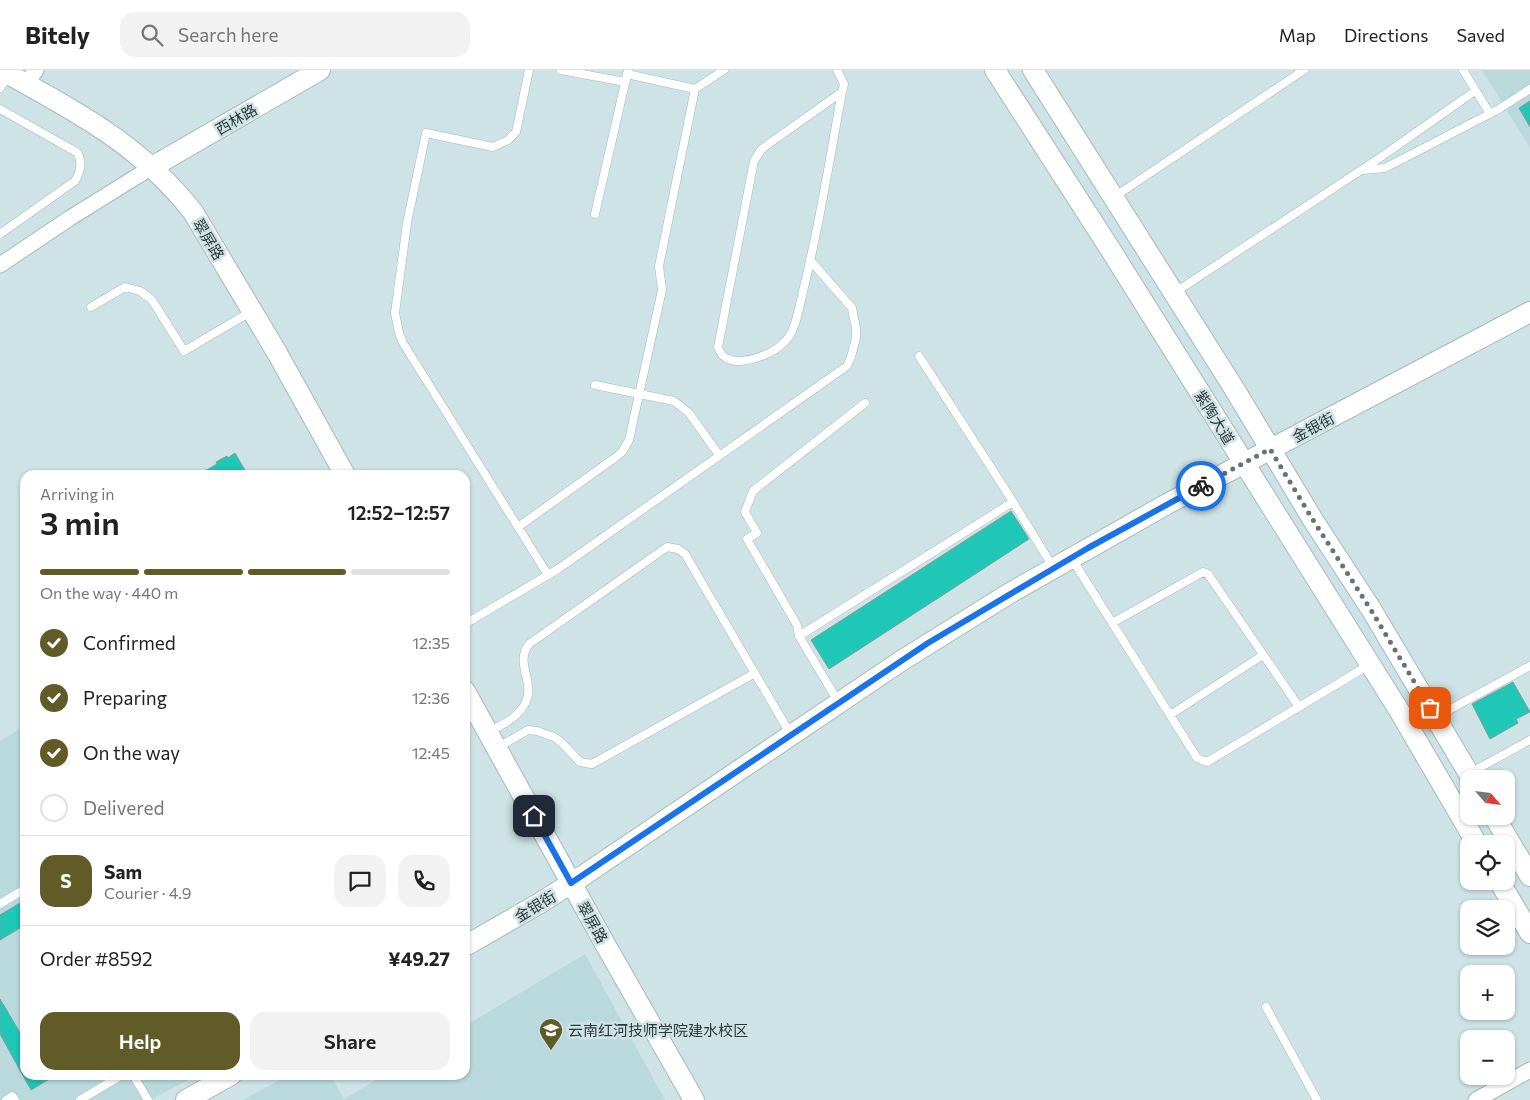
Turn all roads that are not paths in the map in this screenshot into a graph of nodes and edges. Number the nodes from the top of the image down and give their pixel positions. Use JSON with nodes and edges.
{"nodes":[{"id":1,"x":320,"y":70,"type":"edge"},
{"id":2,"x":529,"y":70,"type":"edge"},
{"id":3,"x":561,"y":70,"type":"edge"},
{"id":4,"x":724,"y":70,"type":"edge"},
{"id":5,"x":837,"y":70,"type":"edge"},
{"id":6,"x":995,"y":70,"type":"edge"},
{"id":7,"x":1033,"y":70,"type":"edge"},
{"id":8,"x":1304,"y":70,"type":"edge"},
{"id":9,"x":1463,"y":70,"type":"edge"},
{"id":10,"x":626,"y":76,"type":"edge"},
{"id":11,"x":14,"y":77,"type":"edge"},
{"id":12,"x":695,"y":89,"type":"junction"},
{"id":13,"x":1530,"y":89,"type":"edge"},
{"id":14,"x":1475,"y":91,"type":"junction"},
{"id":15,"x":842,"y":92,"type":"junction"},
{"id":16,"x":0,"y":109,"type":"edge"},
{"id":17,"x":1490,"y":114,"type":"junction"},
{"id":18,"x":152,"y":167,"type":"junction"},
{"id":19,"x":1360,"y":170,"type":"junction"},
{"id":20,"x":1114,"y":197,"type":"junction"},
{"id":21,"x":596,"y":214,"type":"dead end"},
{"id":22,"x":0,"y":234,"type":"edge"},
{"id":23,"x":810,"y":260,"type":"junction"},
{"id":24,"x":0,"y":265,"type":"edge"},
{"id":25,"x":1174,"y":293,"type":"junction"},
{"id":26,"x":90,"y":307,"type":"dead end"},
{"id":27,"x":252,"y":310,"type":"junction"},
{"id":28,"x":1530,"y":312,"type":"edge"},
{"id":29,"x":919,"y":356,"type":"dead end"},
{"id":30,"x":595,"y":385,"type":"dead end"},
{"id":31,"x":640,"y":394,"type":"junction"},
{"id":32,"x":865,"y":404,"type":"dead end"},
{"id":33,"x":1270,"y":449,"type":"junction"},
{"id":34,"x":720,"y":455,"type":"junction"},
{"id":35,"x":1244,"y":464,"type":"junction"},
{"id":36,"x":342,"y":470,"type":"edge"},
{"id":37,"x":1013,"y":502,"type":"junction"},
{"id":38,"x":518,"y":527,"type":"junction"},
{"id":39,"x":1071,"y":558,"type":"junction"},
{"id":40,"x":1053,"y":568,"type":"junction"},
{"id":41,"x":548,"y":575,"type":"junction"},
{"id":42,"x":470,"y":621,"type":"edge"},
{"id":43,"x":1112,"y":623,"type":"junction"},
{"id":44,"x":799,"y":636,"type":"junction"},
{"id":45,"x":1263,"y":655,"type":"junction"},
{"id":46,"x":1369,"y":665,"type":"junction"},
{"id":47,"x":1530,"y":666,"type":"edge"},
{"id":48,"x":755,"y":673,"type":"junction"},
{"id":49,"x":839,"y":703,"type":"junction"},
{"id":50,"x":470,"y":704,"type":"edge"},
{"id":51,"x":1299,"y":707,"type":"junction"},
{"id":52,"x":1170,"y":715,"type":"junction"},
{"id":53,"x":1436,"y":717,"type":"junction"},
{"id":54,"x":791,"y":735,"type":"junction"},
{"id":55,"x":492,"y":740,"type":"junction"},
{"id":56,"x":1530,"y":740,"type":"edge"},
{"id":57,"x":1467,"y":770,"type":"edge"},
{"id":58,"x":1481,"y":770,"type":"edge"},
{"id":59,"x":1499,"y":825,"type":"edge"},
{"id":60,"x":1472,"y":835,"type":"edge"},
{"id":61,"x":1530,"y":876,"type":"edge"},
{"id":62,"x":571,"y":883,"type":"junction"},
{"id":63,"x":1504,"y":890,"type":"edge"},
{"id":64,"x":20,"y":892,"type":"edge"},
{"id":65,"x":0,"y":904,"type":"edge"},
{"id":66,"x":1530,"y":933,"type":"edge"},
{"id":67,"x":470,"y":943,"type":"edge"},
{"id":68,"x":1266,"y":1006,"type":"dead end"},
{"id":69,"x":1530,"y":1070,"type":"edge"},
{"id":70,"x":114,"y":1080,"type":"edge"},
{"id":71,"x":136,"y":1080,"type":"edge"},
{"id":72,"x":222,"y":1080,"type":"edge"},
{"id":73,"x":6,"y":1100,"type":"edge"},
{"id":74,"x":15,"y":1100,"type":"edge"},
{"id":75,"x":80,"y":1100,"type":"edge"},
{"id":76,"x":148,"y":1100,"type":"edge"},
{"id":77,"x":186,"y":1100,"type":"edge"},
{"id":78,"x":694,"y":1100,"type":"edge"},
{"id":79,"x":1317,"y":1100,"type":"edge"},
{"id":80,"x":1476,"y":1100,"type":"edge"}],
"edges":[{"from":1,"to":18,"type":"street","name":"西林路"},
{"from":2,"to":38,"type":"lane"},
{"from":3,"to":10,"type":"lane"},
{"from":4,"to":12,"type":"lane"},
{"from":5,"to":15,"type":"lane"},
{"from":6,"to":35,"type":"street","name":"紫陶大道"},
{"from":7,"to":20,"type":"street","name":"紫陶大道"},
{"from":8,"to":20,"type":"lane"},
{"from":9,"to":14,"type":"lane"},
{"from":10,"to":12,"type":"lane"},
{"from":10,"to":21,"type":"lane"},
{"from":11,"to":18,"type":"street","name":"翠屏路"},
{"from":12,"to":31,"type":"lane"},
{"from":13,"to":17,"type":"lane"},
{"from":14,"to":17,"type":"lane"},
{"from":14,"to":19,"type":"lane"},
{"from":15,"to":23,"type":"lane"},
{"from":15,"to":23,"type":"lane"},
{"from":16,"to":22,"type":"lane"},
{"from":17,"to":19,"type":"lane"},
{"from":18,"to":24,"type":"street"},
{"from":18,"to":27,"type":"street","name":"翠屏路"},
{"from":19,"to":25,"type":"lane"},
{"from":20,"to":25,"type":"street","name":"紫陶大道"},
{"from":23,"to":34,"type":"lane"},
{"from":25,"to":33,"type":"street","name":"紫陶大道"},
{"from":26,"to":27,"type":"lane"},
{"from":27,"to":36,"type":"street","name":"翠屏路"},
{"from":28,"to":33,"type":"street","name":"金银街"},
{"from":29,"to":37,"type":"lane"},
{"from":30,"to":31,"type":"lane"},
{"from":31,"to":34,"type":"lane"},
{"from":31,"to":38,"type":"lane"},
{"from":32,"to":44,"type":"lane"},
{"from":33,"to":35,"type":"street","name":"金银街"},
{"from":33,"to":53,"type":"street","name":"紫陶大道"},
{"from":34,"to":41,"type":"lane"},
{"from":35,"to":39,"type":"street","name":"金银街"},
{"from":35,"to":46,"type":"street","name":"紫陶大道"},
{"from":37,"to":40,"type":"lane"},
{"from":37,"to":44,"type":"lane"},
{"from":38,"to":41,"type":"lane"},
{"from":39,"to":40,"type":"street","name":"金银街"},
{"from":39,"to":43,"type":"lane"},
{"from":40,"to":49,"type":"street","name":"金银街"},
{"from":41,"to":42,"type":"lane"},
{"from":43,"to":45,"type":"lane"},
{"from":43,"to":52,"type":"lane"},
{"from":44,"to":49,"type":"lane"},
{"from":45,"to":51,"type":"lane"},
{"from":45,"to":52,"type":"lane"},
{"from":46,"to":51,"type":"lane"},
{"from":46,"to":60,"type":"street","name":"紫陶大道"},
{"from":47,"to":53,"type":"lane"},
{"from":48,"to":54,"type":"lane"},
{"from":48,"to":55,"type":"lane"},
{"from":48,"to":55,"type":"lane"},
{"from":49,"to":54,"type":"street","name":"金银街"},
{"from":50,"to":55,"type":"street","name":"翠屏路"},
{"from":51,"to":52,"type":"lane"},
{"from":53,"to":57,"type":"street","name":"紫陶大道"},
{"from":54,"to":62,"type":"street","name":"金银街"},
{"from":55,"to":62,"type":"street","name":"翠屏路"},
{"from":56,"to":58,"type":"lane"},
{"from":59,"to":61,"type":"street"},
{"from":62,"to":67,"type":"street","name":"金银街"},
{"from":62,"to":78,"type":"street","name":"翠屏路"},
{"from":63,"to":66,"type":"street"},
{"from":64,"to":65,"type":"lane"},
{"from":68,"to":79,"type":"lane"},
{"from":69,"to":80,"type":"street"},
{"from":70,"to":75,"type":"lane"},
{"from":71,"to":76,"type":"lane"},
{"from":72,"to":77,"type":"street"},
{"from":73,"to":74,"type":"lane"}]}
